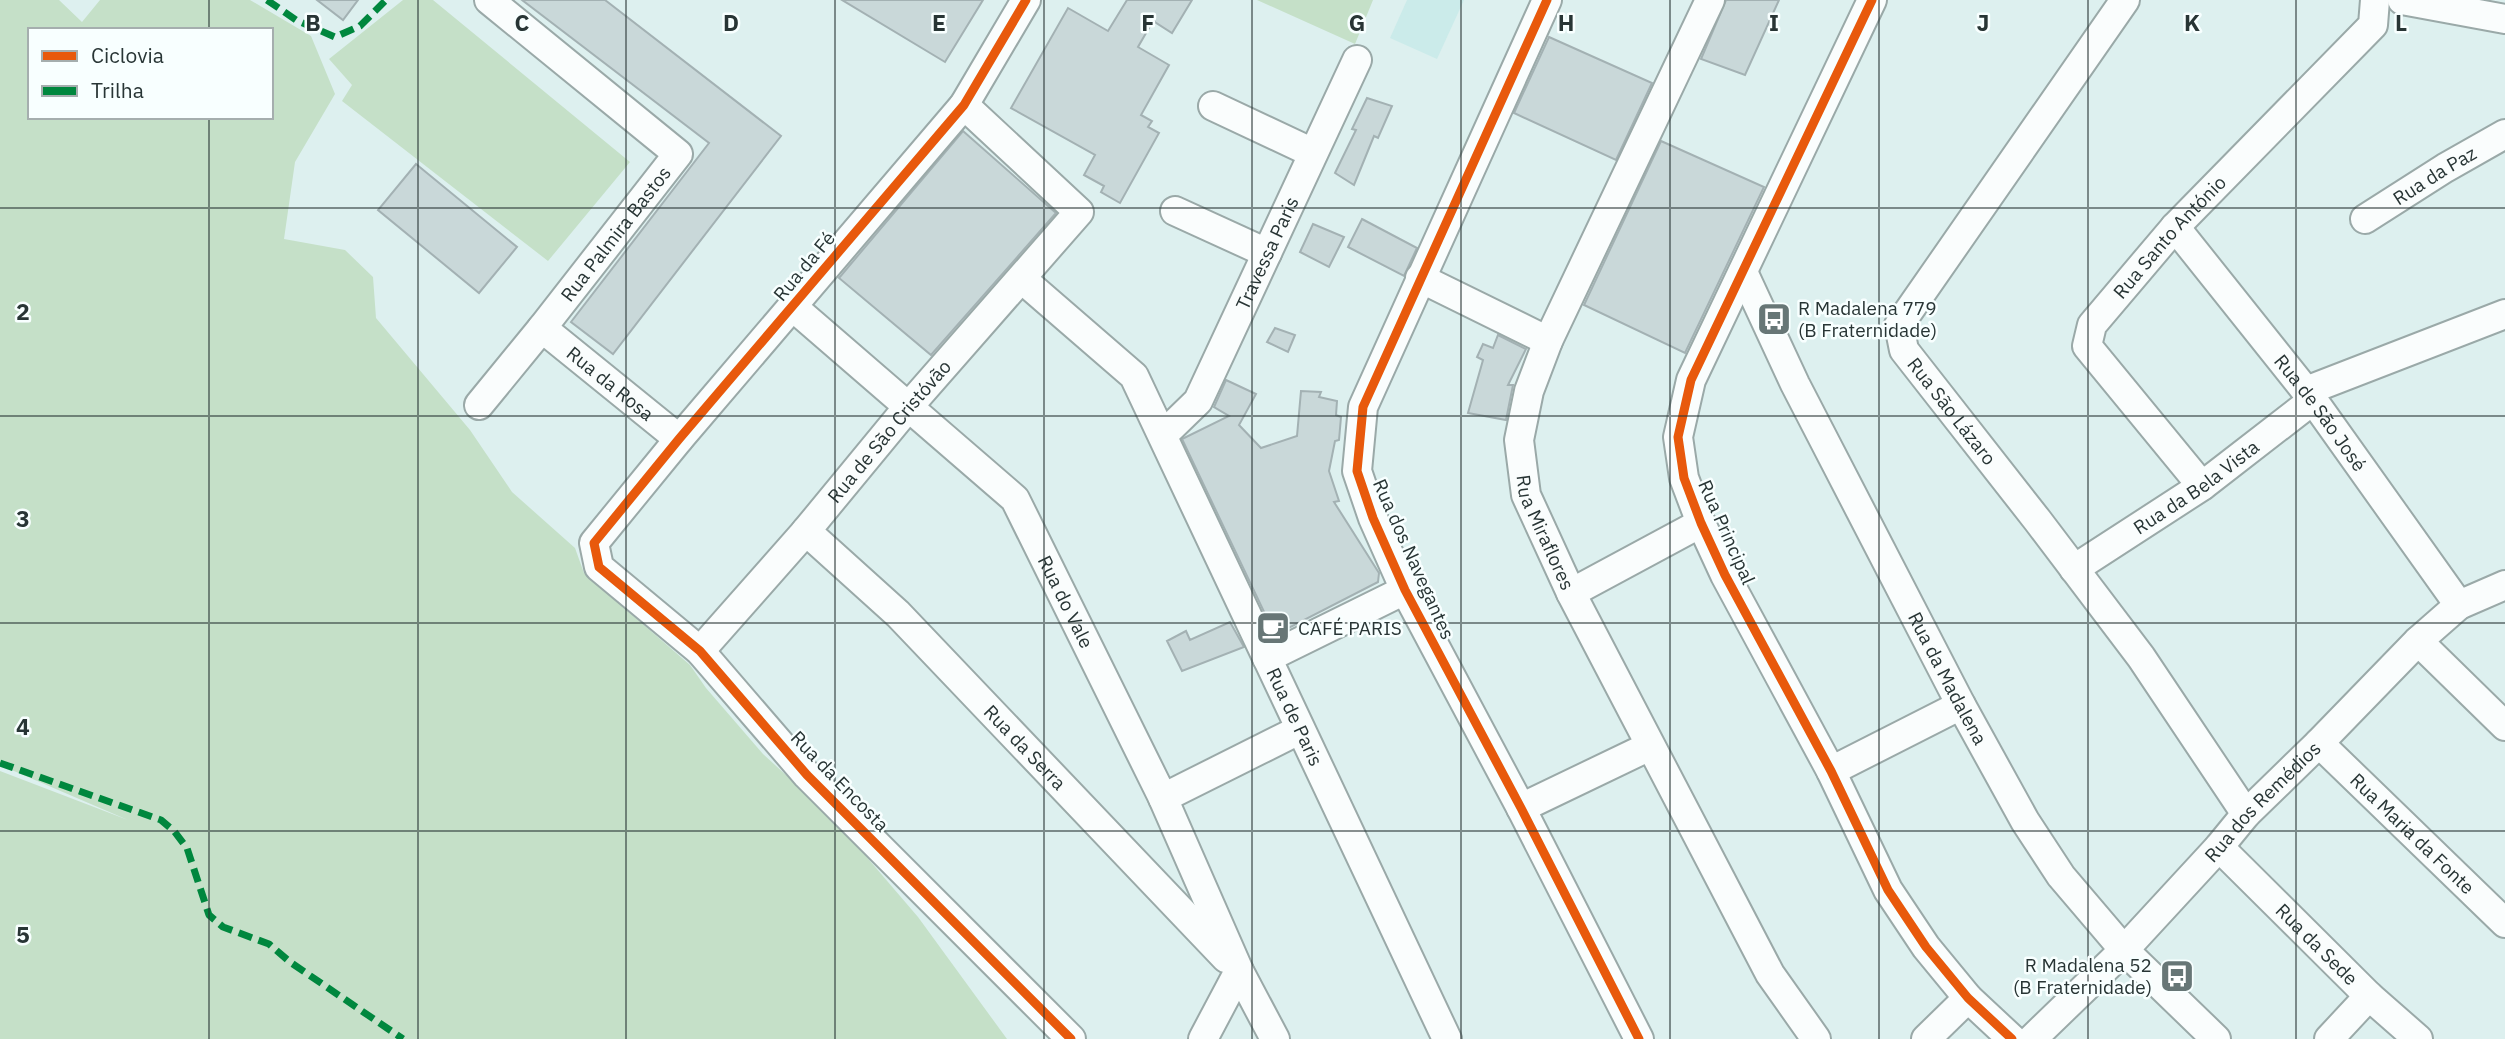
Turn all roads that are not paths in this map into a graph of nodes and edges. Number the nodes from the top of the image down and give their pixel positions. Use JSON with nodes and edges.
{"nodes":[{"id":1,"x":489,"y":0,"type":"edge"},
{"id":2,"x":1026,"y":0,"type":"edge"},
{"id":3,"x":1547,"y":0,"type":"edge"},
{"id":4,"x":1710,"y":0,"type":"edge"},
{"id":5,"x":1872,"y":0,"type":"edge"},
{"id":6,"x":2125,"y":0,"type":"edge"},
{"id":7,"x":2375,"y":0,"type":"edge"},
{"id":8,"x":2402,"y":0,"type":"edge"},
{"id":9,"x":2505,"y":19,"type":"edge"},
{"id":10,"x":1357,"y":60,"type":"dead end"},
{"id":11,"x":964,"y":105,"type":"junction"},
{"id":12,"x":1213,"y":106,"type":"dead end"},
{"id":13,"x":2505,"y":134,"type":"edge"},
{"id":14,"x":1314,"y":153,"type":"junction"},
{"id":15,"x":1175,"y":211,"type":"dead end"},
{"id":16,"x":2365,"y":219,"type":"dead end"},
{"id":17,"x":2175,"y":227,"type":"junction"},
{"id":18,"x":1267,"y":253,"type":"junction"},
{"id":19,"x":1744,"y":272,"type":"junction"},
{"id":20,"x":1420,"y":278,"type":"junction"},
{"id":21,"x":1021,"y":279,"type":"junction"},
{"id":22,"x":793,"y":307,"type":"junction"},
{"id":23,"x":2505,"y":314,"type":"edge"},
{"id":24,"x":542,"y":328,"type":"junction"},
{"id":25,"x":1548,"y":341,"type":"junction"},
{"id":26,"x":2309,"y":396,"type":"junction"},
{"id":27,"x":479,"y":405,"type":"dead end"},
{"id":28,"x":909,"y":406,"type":"junction"},
{"id":29,"x":1163,"y":435,"type":"junction"},
{"id":30,"x":679,"y":439,"type":"junction"},
{"id":31,"x":2202,"y":486,"type":"junction"},
{"id":32,"x":1701,"y":523,"type":"junction"},
{"id":33,"x":806,"y":531,"type":"junction"},
{"id":34,"x":594,"y":543,"type":"joint"},
{"id":35,"x":2074,"y":569,"type":"junction"},
{"id":36,"x":2505,"y":585,"type":"edge"},
{"id":37,"x":1405,"y":590,"type":"junction"},
{"id":38,"x":1571,"y":593,"type":"junction"},
{"id":39,"x":2459,"y":605,"type":"junction"},
{"id":40,"x":2418,"y":641,"type":"junction"},
{"id":41,"x":700,"y":650,"type":"junction"},
{"id":42,"x":1267,"y":658,"type":"junction"},
{"id":43,"x":1961,"y":705,"type":"junction"},
{"id":44,"x":2505,"y":726,"type":"edge"},
{"id":45,"x":1300,"y":730,"type":"junction"},
{"id":46,"x":2319,"y":743,"type":"junction"},
{"id":47,"x":1650,"y":746,"type":"junction"},
{"id":48,"x":1831,"y":771,"type":"junction"},
{"id":49,"x":1163,"y":798,"type":"junction"},
{"id":50,"x":1521,"y":808,"type":"junction"},
{"id":51,"x":2246,"y":814,"type":"junction"},
{"id":52,"x":2219,"y":847,"type":"junction"},
{"id":53,"x":2505,"y":923,"type":"edge"},
{"id":54,"x":2124,"y":950,"type":"junction"},
{"id":55,"x":1239,"y":971,"type":"junction"},
{"id":56,"x":2368,"y":996,"type":"junction"},
{"id":57,"x":1968,"y":998,"type":"junction"},
{"id":58,"x":1071,"y":1039,"type":"edge"},
{"id":59,"x":1203,"y":1039,"type":"edge"},
{"id":60,"x":1275,"y":1039,"type":"edge"},
{"id":61,"x":1447,"y":1039,"type":"edge"},
{"id":62,"x":1639,"y":1039,"type":"edge"},
{"id":63,"x":1816,"y":1039,"type":"edge"},
{"id":64,"x":1926,"y":1039,"type":"edge"},
{"id":65,"x":2012,"y":1039,"type":"edge"},
{"id":66,"x":2032,"y":1039,"type":"edge"},
{"id":67,"x":2216,"y":1039,"type":"edge"},
{"id":68,"x":2329,"y":1039,"type":"edge"},
{"id":69,"x":2418,"y":1039,"type":"edge"}],
"edges":[{"from":1,"to":24,"type":"street","name":"Rua Palmira Bastos"},
{"from":2,"to":11,"type":"street","name":"Rua da Fé"},
{"from":3,"to":20,"type":"street","name":"Rua dos Navegantes"},
{"from":4,"to":25,"type":"street","name":"Rua Miraflores"},
{"from":5,"to":19,"type":"street","name":"Rua Principal"},
{"from":6,"to":35,"type":"street","name":"Rua São Lázaro"},
{"from":7,"to":17,"type":"street","name":"Rua Santo António"},
{"from":8,"to":9,"type":"street"},
{"from":10,"to":14,"type":"street","name":"Travessa Paris"},
{"from":11,"to":21,"type":"street","name":"Rua de São Cristóvão"},
{"from":11,"to":22,"type":"street","name":"Rua da Fé"},
{"from":12,"to":14,"type":"street"},
{"from":13,"to":16,"type":"street","name":"Rua da Paz"},
{"from":14,"to":18,"type":"street","name":"Travessa Paris"},
{"from":15,"to":18,"type":"street"},
{"from":17,"to":26,"type":"street","name":"Rua de São José"},
{"from":17,"to":31,"type":"street","name":"Rua Santo António"},
{"from":18,"to":29,"type":"street","name":"Travessa Paris"},
{"from":19,"to":32,"type":"street","name":"Rua Principal"},
{"from":19,"to":43,"type":"street","name":"Rua da Madalena"},
{"from":20,"to":25,"type":"street"},
{"from":20,"to":37,"type":"street","name":"Rua dos Navegantes"},
{"from":21,"to":28,"type":"street","name":"Rua de São Cristóvão"},
{"from":21,"to":29,"type":"street","name":"Rua de Paris"},
{"from":22,"to":28,"type":"street","name":"Rua do Vale"},
{"from":22,"to":30,"type":"street","name":"Rua da Fé"},
{"from":23,"to":26,"type":"street","name":"Rua da Bela Vista"},
{"from":24,"to":27,"type":"street","name":"Rua Palmira Bastos"},
{"from":24,"to":30,"type":"street","name":"Rua da Rosa"},
{"from":25,"to":38,"type":"street","name":"Rua Miraflores"},
{"from":26,"to":31,"type":"street","name":"Rua da Bela Vista"},
{"from":26,"to":39,"type":"street","name":"Rua de São José"},
{"from":28,"to":33,"type":"street","name":"Rua de São Cristóvão"},
{"from":28,"to":49,"type":"street","name":"Rua do Vale"},
{"from":29,"to":42,"type":"street","name":"Rua de Paris"},
{"from":30,"to":34,"type":"street","name":"Rua da Fé"},
{"from":31,"to":35,"type":"street","name":"Rua da Bela Vista"},
{"from":32,"to":38,"type":"street"},
{"from":32,"to":48,"type":"street","name":"Rua Principal"},
{"from":33,"to":41,"type":"street","name":"Rua de São Cristóvão"},
{"from":33,"to":55,"type":"street","name":"Rua da Serra"},
{"from":34,"to":41,"type":"street","name":"Rua da Encosta"},
{"from":35,"to":51,"type":"street","name":"Rua São Lázaro"},
{"from":36,"to":39,"type":"street","name":"Rua dos Remédios"},
{"from":37,"to":42,"type":"street"},
{"from":37,"to":50,"type":"street","name":"Rua dos Navegantes"},
{"from":38,"to":47,"type":"street","name":"Rua Miraflores"},
{"from":39,"to":40,"type":"street","name":"Rua dos Remédios"},
{"from":40,"to":44,"type":"street"},
{"from":40,"to":46,"type":"street","name":"Rua dos Remédios"},
{"from":41,"to":58,"type":"street","name":"Rua da Encosta"},
{"from":42,"to":45,"type":"street","name":"Rua de Paris"},
{"from":43,"to":48,"type":"street"},
{"from":43,"to":54,"type":"street","name":"Rua da Madalena"},
{"from":45,"to":49,"type":"street"},
{"from":45,"to":61,"type":"street","name":"Rua de Paris"},
{"from":46,"to":51,"type":"street","name":"Rua dos Remédios"},
{"from":46,"to":53,"type":"street","name":"Rua Maria da Fonte"},
{"from":47,"to":50,"type":"street"},
{"from":47,"to":63,"type":"street","name":"Rua Miraflores"},
{"from":48,"to":57,"type":"street","name":"Rua Principal"},
{"from":49,"to":55,"type":"street","name":"Rua do Vale"},
{"from":50,"to":62,"type":"street","name":"Rua dos Navegantes"},
{"from":51,"to":52,"type":"street","name":"Rua dos Remédios"},
{"from":52,"to":54,"type":"street","name":"Rua dos Remédios"},
{"from":52,"to":56,"type":"street","name":"Rua da Sede"},
{"from":54,"to":66,"type":"street","name":"Rua dos Remédios"},
{"from":54,"to":67,"type":"street","name":"Rua da Madalena"},
{"from":55,"to":59,"type":"street"},
{"from":55,"to":60,"type":"street"},
{"from":56,"to":68,"type":"street"},
{"from":56,"to":69,"type":"street","name":"Rua da Sede"},
{"from":57,"to":64,"type":"street"},
{"from":57,"to":65,"type":"street","name":"Rua Principal"}]}
